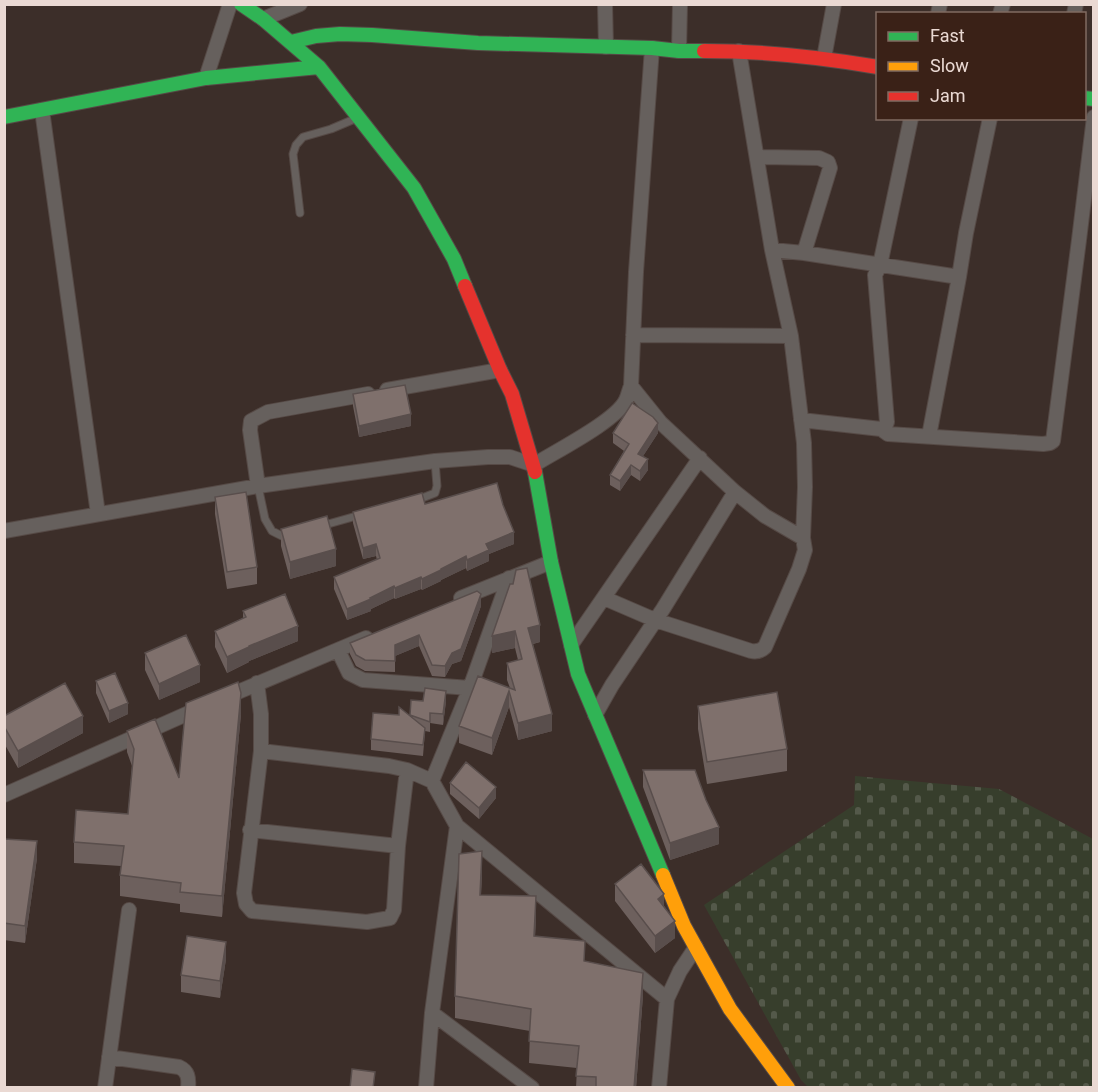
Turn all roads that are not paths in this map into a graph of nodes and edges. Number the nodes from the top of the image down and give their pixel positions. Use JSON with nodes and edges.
{"nodes":[{"id":1,"x":231,"y":4,"type":"edge"},
{"id":2,"x":241,"y":4,"type":"edge"},
{"id":3,"x":300,"y":4,"type":"edge"},
{"id":4,"x":605,"y":4,"type":"edge"},
{"id":5,"x":680,"y":4,"type":"edge"},
{"id":6,"x":834,"y":4,"type":"edge"},
{"id":7,"x":264,"y":19,"type":"junction"},
{"id":8,"x":291,"y":42,"type":"junction"},
{"id":9,"x":606,"y":47,"type":"junction"},
{"id":10,"x":652,"y":48,"type":"junction"},
{"id":11,"x":679,"y":51,"type":"junction"},
{"id":12,"x":739,"y":51,"type":"junction"},
{"id":13,"x":824,"y":58,"type":"junction"},
{"id":14,"x":319,"y":67,"type":"junction"},
{"id":15,"x":876,"y":67,"type":"edge"},
{"id":16,"x":206,"y":78,"type":"junction"},
{"id":17,"x":42,"y":110,"type":"junction"},
{"id":18,"x":4,"y":117,"type":"edge"},
{"id":19,"x":360,"y":117,"type":"junction"},
{"id":20,"x":1094,"y":117,"type":"edge"},
{"id":21,"x":911,"y":120,"type":"edge"},
{"id":22,"x":990,"y":120,"type":"edge"},
{"id":23,"x":757,"y":158,"type":"junction"},
{"id":24,"x":300,"y":213,"type":"dead end"},
{"id":25,"x":772,"y":250,"type":"junction"},
{"id":26,"x":804,"y":253,"type":"junction"},
{"id":27,"x":880,"y":265,"type":"junction"},
{"id":28,"x":959,"y":278,"type":"junction"},
{"id":29,"x":633,"y":335,"type":"junction"},
{"id":30,"x":791,"y":336,"type":"junction"},
{"id":31,"x":500,"y":370,"type":"junction"},
{"id":32,"x":631,"y":386,"type":"junction"},
{"id":33,"x":801,"y":420,"type":"junction"},
{"id":34,"x":881,"y":429,"type":"junction"},
{"id":35,"x":929,"y":436,"type":"junction"},
{"id":36,"x":700,"y":458,"type":"junction"},
{"id":37,"x":435,"y":461,"type":"junction"},
{"id":38,"x":534,"y":465,"type":"junction"},
{"id":39,"x":258,"y":486,"type":"junction"},
{"id":40,"x":735,"y":492,"type":"junction"},
{"id":41,"x":405,"y":503,"type":"edge"},
{"id":42,"x":371,"y":512,"type":"edge"},
{"id":43,"x":98,"y":514,"type":"junction"},
{"id":44,"x":315,"y":527,"type":"edge"},
{"id":45,"x":4,"y":531,"type":"edge"},
{"id":46,"x":293,"y":533,"type":"edge"},
{"id":47,"x":803,"y":538,"type":"junction"},
{"id":48,"x":551,"y":562,"type":"junction"},
{"id":49,"x":509,"y":578,"type":"junction"},
{"id":50,"x":604,"y":598,"type":"junction"},
{"id":51,"x":445,"y":605,"type":"edge"},
{"id":52,"x":656,"y":620,"type":"junction"},
{"id":53,"x":381,"y":632,"type":"edge"},
{"id":54,"x":571,"y":645,"type":"junction"},
{"id":55,"x":338,"y":650,"type":"junction"},
{"id":56,"x":257,"y":683,"type":"junction"},
{"id":57,"x":470,"y":688,"type":"junction"},
{"id":58,"x":595,"y":715,"type":"junction"},
{"id":59,"x":261,"y":751,"type":"junction"},
{"id":60,"x":407,"y":770,"type":"junction"},
{"id":61,"x":432,"y":781,"type":"junction"},
{"id":62,"x":4,"y":795,"type":"edge"},
{"id":63,"x":457,"y":826,"type":"junction"},
{"id":64,"x":250,"y":830,"type":"junction"},
{"id":65,"x":398,"y":846,"type":"junction"},
{"id":66,"x":129,"y":910,"type":"dead end"},
{"id":67,"x":696,"y":947,"type":"junction"},
{"id":68,"x":667,"y":999,"type":"junction"},
{"id":69,"x":432,"y":1013,"type":"junction"},
{"id":70,"x":110,"y":1057,"type":"junction"},
{"id":71,"x":105,"y":1088,"type":"edge"},
{"id":72,"x":188,"y":1088,"type":"edge"},
{"id":73,"x":426,"y":1088,"type":"edge"},
{"id":74,"x":532,"y":1088,"type":"edge"},
{"id":75,"x":659,"y":1088,"type":"edge"},
{"id":76,"x":788,"y":1088,"type":"edge"}],
"edges":[{"from":1,"to":16,"type":"street"},
{"from":2,"to":7,"type":"main road"},
{"from":3,"to":7,"type":"street"},
{"from":4,"to":9,"type":"street"},
{"from":5,"to":11,"type":"street"},
{"from":6,"to":13,"type":"street"},
{"from":7,"to":8,"type":"main road"},
{"from":8,"to":9,"type":"main road"},
{"from":8,"to":14,"type":"main road"},
{"from":9,"to":10,"type":"main road"},
{"from":10,"to":11,"type":"main road"},
{"from":10,"to":29,"type":"street"},
{"from":11,"to":12,"type":"main road"},
{"from":12,"to":13,"type":"main road"},
{"from":12,"to":23,"type":"street"},
{"from":13,"to":15,"type":"main road"},
{"from":14,"to":16,"type":"main road"},
{"from":14,"to":19,"type":"main road"},
{"from":16,"to":17,"type":"main road"},
{"from":17,"to":18,"type":"main road"},
{"from":17,"to":43,"type":"street"},
{"from":19,"to":24,"type":"lane"},
{"from":19,"to":31,"type":"main road"},
{"from":20,"to":35,"type":"street"},
{"from":21,"to":27,"type":"street"},
{"from":22,"to":28,"type":"street"},
{"from":23,"to":25,"type":"street"},
{"from":23,"to":26,"type":"street"},
{"from":25,"to":26,"type":"street"},
{"from":25,"to":30,"type":"street"},
{"from":26,"to":27,"type":"street"},
{"from":27,"to":28,"type":"street"},
{"from":27,"to":34,"type":"street"},
{"from":28,"to":35,"type":"street"},
{"from":29,"to":30,"type":"street"},
{"from":29,"to":32,"type":"street"},
{"from":30,"to":33,"type":"street"},
{"from":31,"to":38,"type":"main road"},
{"from":31,"to":39,"type":"street"},
{"from":32,"to":36,"type":"street"},
{"from":32,"to":38,"type":"street"},
{"from":33,"to":34,"type":"street"},
{"from":33,"to":47,"type":"street"},
{"from":34,"to":35,"type":"street"},
{"from":36,"to":40,"type":"street"},
{"from":36,"to":50,"type":"street"},
{"from":37,"to":38,"type":"street"},
{"from":37,"to":39,"type":"street"},
{"from":37,"to":41,"type":"lane"},
{"from":38,"to":48,"type":"main road"},
{"from":39,"to":43,"type":"street"},
{"from":39,"to":46,"type":"lane"},
{"from":40,"to":47,"type":"street"},
{"from":40,"to":52,"type":"street"},
{"from":42,"to":44,"type":"lane"},
{"from":43,"to":45,"type":"street"},
{"from":47,"to":52,"type":"street"},
{"from":48,"to":49,"type":"street"},
{"from":48,"to":54,"type":"main road"},
{"from":49,"to":51,"type":"street"},
{"from":49,"to":57,"type":"street"},
{"from":50,"to":52,"type":"street"},
{"from":50,"to":54,"type":"street"},
{"from":52,"to":58,"type":"street"},
{"from":53,"to":55,"type":"street"},
{"from":54,"to":58,"type":"main road"},
{"from":55,"to":56,"type":"street"},
{"from":55,"to":57,"type":"street"},
{"from":56,"to":59,"type":"street"},
{"from":56,"to":62,"type":"street"},
{"from":57,"to":61,"type":"street"},
{"from":58,"to":67,"type":"main road"},
{"from":59,"to":60,"type":"street"},
{"from":59,"to":64,"type":"street"},
{"from":60,"to":61,"type":"street"},
{"from":60,"to":65,"type":"street"},
{"from":61,"to":63,"type":"street"},
{"from":63,"to":68,"type":"street"},
{"from":63,"to":69,"type":"street"},
{"from":64,"to":65,"type":"street"},
{"from":64,"to":65,"type":"street"},
{"from":66,"to":70,"type":"street"},
{"from":67,"to":68,"type":"street"},
{"from":67,"to":76,"type":"main road"},
{"from":68,"to":75,"type":"street"},
{"from":69,"to":73,"type":"street"},
{"from":69,"to":74,"type":"street"},
{"from":70,"to":71,"type":"street"},
{"from":70,"to":72,"type":"street"}]}
